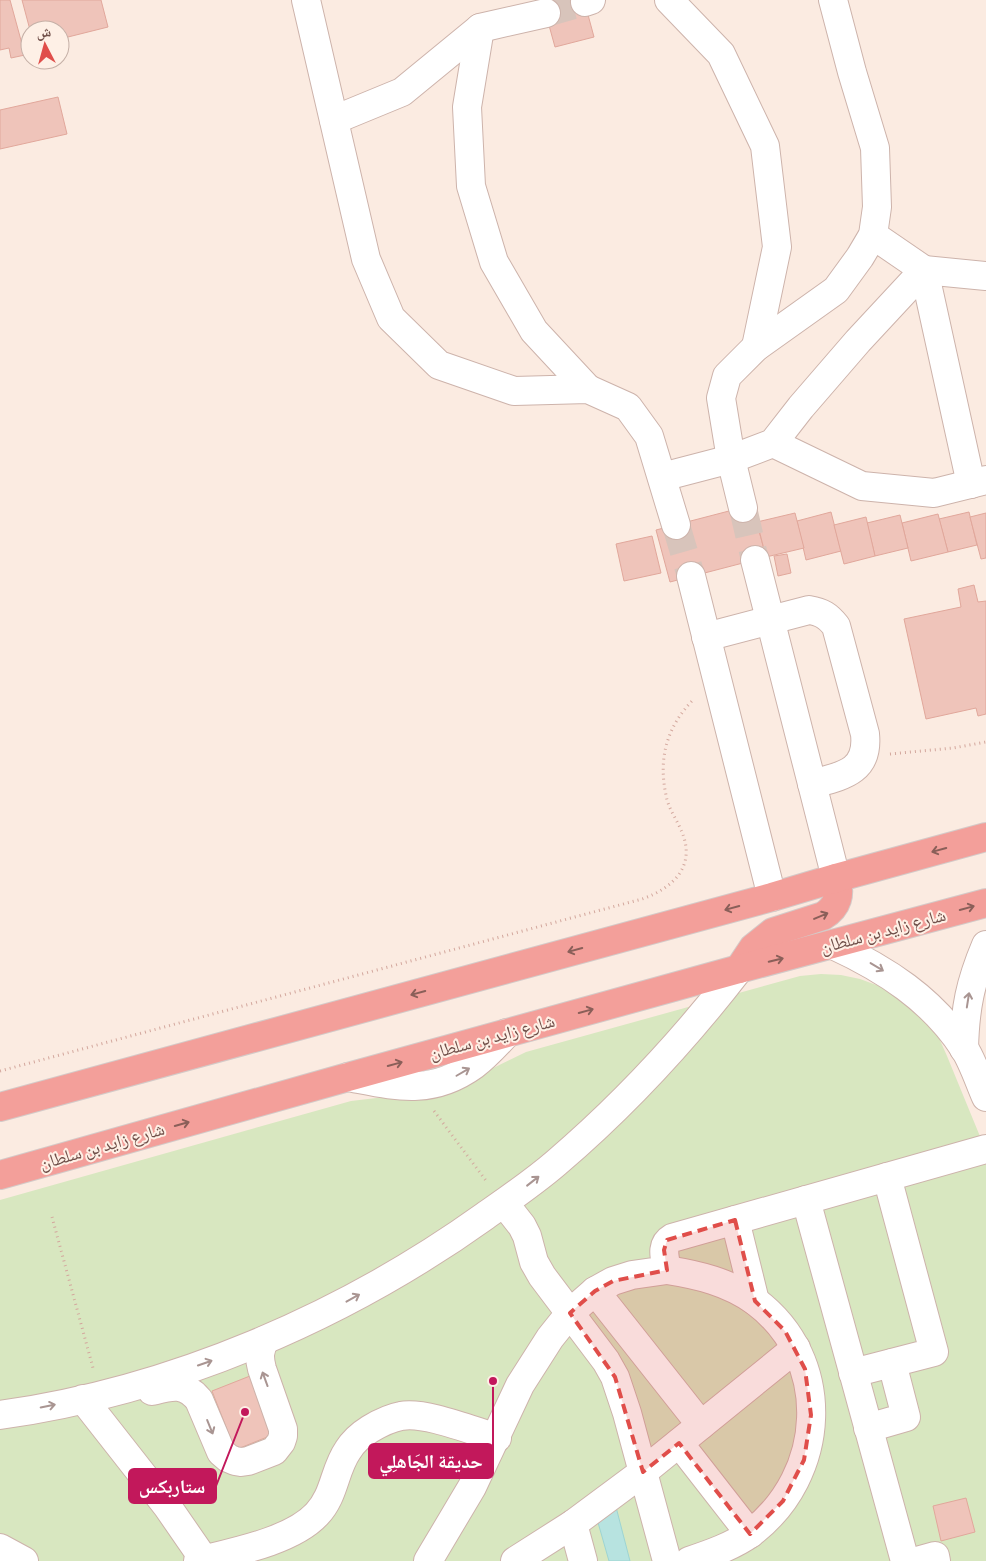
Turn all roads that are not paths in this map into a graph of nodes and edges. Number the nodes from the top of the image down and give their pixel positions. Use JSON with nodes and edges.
{"nodes":[{"id":1,"x":306,"y":0,"type":"edge"},
{"id":2,"x":669,"y":0,"type":"edge"},
{"id":3,"x":833,"y":0,"type":"edge"},
{"id":4,"x":546,"y":13,"type":"tunnel mouth"},
{"id":5,"x":480,"y":28,"type":"junction"},
{"id":6,"x":334,"y":120,"type":"junction"},
{"id":7,"x":873,"y":235,"type":"junction"},
{"id":8,"x":924,"y":270,"type":"junction"},
{"id":9,"x":986,"y":276,"type":"edge"},
{"id":10,"x":756,"y":347,"type":"junction"},
{"id":11,"x":588,"y":390,"type":"junction"},
{"id":12,"x":773,"y":442,"type":"junction"},
{"id":13,"x":731,"y":459,"type":"junction"},
{"id":14,"x":662,"y":477,"type":"junction"},
{"id":15,"x":979,"y":482,"type":"edge"},
{"id":16,"x":743,"y":508,"type":"tunnel mouth"},
{"id":17,"x":676,"y":525,"type":"tunnel mouth"},
{"id":18,"x":755,"y":560,"type":"tunnel mouth"},
{"id":19,"x":691,"y":576,"type":"tunnel mouth"},
{"id":20,"x":770,"y":619,"type":"junction"},
{"id":21,"x":706,"y":637,"type":"junction"},
{"id":22,"x":812,"y":784,"type":"junction"},
{"id":23,"x":986,"y":837,"type":"edge"},
{"id":24,"x":836,"y":878,"type":"junction"},
{"id":25,"x":772,"y":897,"type":"junction"},
{"id":26,"x":986,"y":903,"type":"edge"},
{"id":27,"x":833,"y":945,"type":"junction"},
{"id":28,"x":986,"y":945,"type":"edge"},
{"id":29,"x":739,"y":969,"type":"junction"},
{"id":30,"x":507,"y":1033,"type":"junction"},
{"id":31,"x":964,"y":1049,"type":"junction"},
{"id":32,"x":348,"y":1077,"type":"junction"},
{"id":33,"x":986,"y":1097,"type":"edge"},
{"id":34,"x":0,"y":1107,"type":"edge"},
{"id":35,"x":986,"y":1149,"type":"edge"},
{"id":36,"x":0,"y":1175,"type":"edge"},
{"id":37,"x":887,"y":1177,"type":"junction"},
{"id":38,"x":806,"y":1200,"type":"junction"},
{"id":39,"x":504,"y":1203,"type":"junction"},
{"id":40,"x":735,"y":1220,"type":"junction"},
{"id":41,"x":667,"y":1270,"type":"junction"},
{"id":42,"x":599,"y":1296,"type":"junction"},
{"id":43,"x":755,"y":1302,"type":"junction"},
{"id":44,"x":570,"y":1313,"type":"junction"},
{"id":45,"x":266,"y":1340,"type":"junction"},
{"id":46,"x":789,"y":1354,"type":"junction"},
{"id":47,"x":892,"y":1363,"type":"junction"},
{"id":48,"x":853,"y":1374,"type":"junction"},
{"id":49,"x":92,"y":1396,"type":"junction"},
{"id":50,"x":0,"y":1415,"type":"edge"},
{"id":51,"x":701,"y":1426,"type":"junction"},
{"id":52,"x":868,"y":1428,"type":"junction"},
{"id":53,"x":496,"y":1438,"type":"junction"},
{"id":54,"x":679,"y":1443,"type":"junction"},
{"id":55,"x":643,"y":1472,"type":"junction"},
{"id":56,"x":573,"y":1524,"type":"junction"},
{"id":57,"x":750,"y":1534,"type":"junction"},
{"id":58,"x":203,"y":1560,"type":"edge"},
{"id":59,"x":428,"y":1561,"type":"edge"},
{"id":60,"x":515,"y":1561,"type":"edge"},
{"id":61,"x":584,"y":1561,"type":"edge"},
{"id":62,"x":666,"y":1561,"type":"edge"},
{"id":63,"x":689,"y":1561,"type":"edge"},
{"id":64,"x":905,"y":1561,"type":"edge"},
{"id":65,"x":917,"y":1561,"type":"edge"},
{"id":66,"x":936,"y":1561,"type":"edge"}],
"edges":[{"from":1,"to":6,"type":"street"},
{"from":2,"to":10,"type":"street"},
{"from":3,"to":7,"type":"street"},
{"from":4,"to":5,"type":"street"},
{"from":5,"to":6,"type":"street"},
{"from":5,"to":11,"type":"street"},
{"from":6,"to":11,"type":"street"},
{"from":7,"to":8,"type":"street"},
{"from":7,"to":10,"type":"street"},
{"from":8,"to":9,"type":"street"},
{"from":8,"to":12,"type":"street"},
{"from":8,"to":15,"type":"street"},
{"from":10,"to":13,"type":"street"},
{"from":11,"to":14,"type":"street"},
{"from":12,"to":13,"type":"street"},
{"from":12,"to":15,"type":"street"},
{"from":13,"to":14,"type":"street"},
{"from":13,"to":16,"type":"street"},
{"from":14,"to":17,"type":"street"},
{"from":18,"to":20,"type":"street"},
{"from":19,"to":21,"type":"street"},
{"from":20,"to":21,"type":"street"},
{"from":20,"to":22,"type":"street"},
{"from":20,"to":22,"type":"street"},
{"from":21,"to":25,"type":"street"},
{"from":22,"to":24,"type":"street"},
{"from":23,"to":24,"type":"highway","one_way":true},
{"from":24,"to":25,"type":"highway"},
{"from":29,"to":24,"type":"highway","one_way":true},
{"from":25,"to":34,"type":"highway","one_way":true},
{"from":27,"to":26,"type":"highway","name":"شارع زايد بن سلطان","one_way":true},
{"from":29,"to":27,"type":"highway","name":"شارع زايد بن سلطان","one_way":true},
{"from":27,"to":31,"type":"street","one_way":true},
{"from":31,"to":28,"type":"street","one_way":true},
{"from":30,"to":29,"type":"highway","name":"شارع زايد بن سلطان","one_way":true},
{"from":39,"to":29,"type":"street","one_way":true},
{"from":32,"to":30,"type":"highway","name":"شارع زايد بن سلطان","one_way":true},
{"from":32,"to":30,"type":"street","one_way":true},
{"from":31,"to":33,"type":"street"},
{"from":36,"to":32,"type":"highway","name":"شارع زايد بن سلطان","one_way":true},
{"from":35,"to":37,"type":"street"},
{"from":37,"to":38,"type":"street"},
{"from":37,"to":47,"type":"street"},
{"from":38,"to":40,"type":"street"},
{"from":38,"to":48,"type":"street"},
{"from":39,"to":44,"type":"street"},
{"from":45,"to":39,"type":"street","one_way":true},
{"from":40,"to":41,"type":"street"},
{"from":40,"to":43,"type":"street"},
{"from":41,"to":42,"type":"street"},
{"from":41,"to":43,"type":"street"},
{"from":42,"to":44,"type":"street"},
{"from":42,"to":46,"type":"street"},
{"from":42,"to":51,"type":"street"},
{"from":43,"to":46,"type":"street"},
{"from":44,"to":53,"type":"street"},
{"from":44,"to":55,"type":"street"},
{"from":49,"to":45,"type":"street","one_way":true},
{"from":49,"to":45,"type":"street","one_way":true},
{"from":46,"to":51,"type":"street"},
{"from":46,"to":57,"type":"street"},
{"from":47,"to":48,"type":"street"},
{"from":47,"to":52,"type":"street"},
{"from":48,"to":52,"type":"street"},
{"from":50,"to":49,"type":"street","one_way":true},
{"from":49,"to":58,"type":"street"},
{"from":51,"to":54,"type":"street"},
{"from":52,"to":64,"type":"street"},
{"from":53,"to":58,"type":"street"},
{"from":53,"to":59,"type":"street"},
{"from":54,"to":55,"type":"street"},
{"from":54,"to":57,"type":"street"},
{"from":55,"to":56,"type":"street"},
{"from":55,"to":62,"type":"street"},
{"from":56,"to":60,"type":"street"},
{"from":56,"to":61,"type":"street"},
{"from":57,"to":63,"type":"street"},
{"from":65,"to":66,"type":"street"}]}
